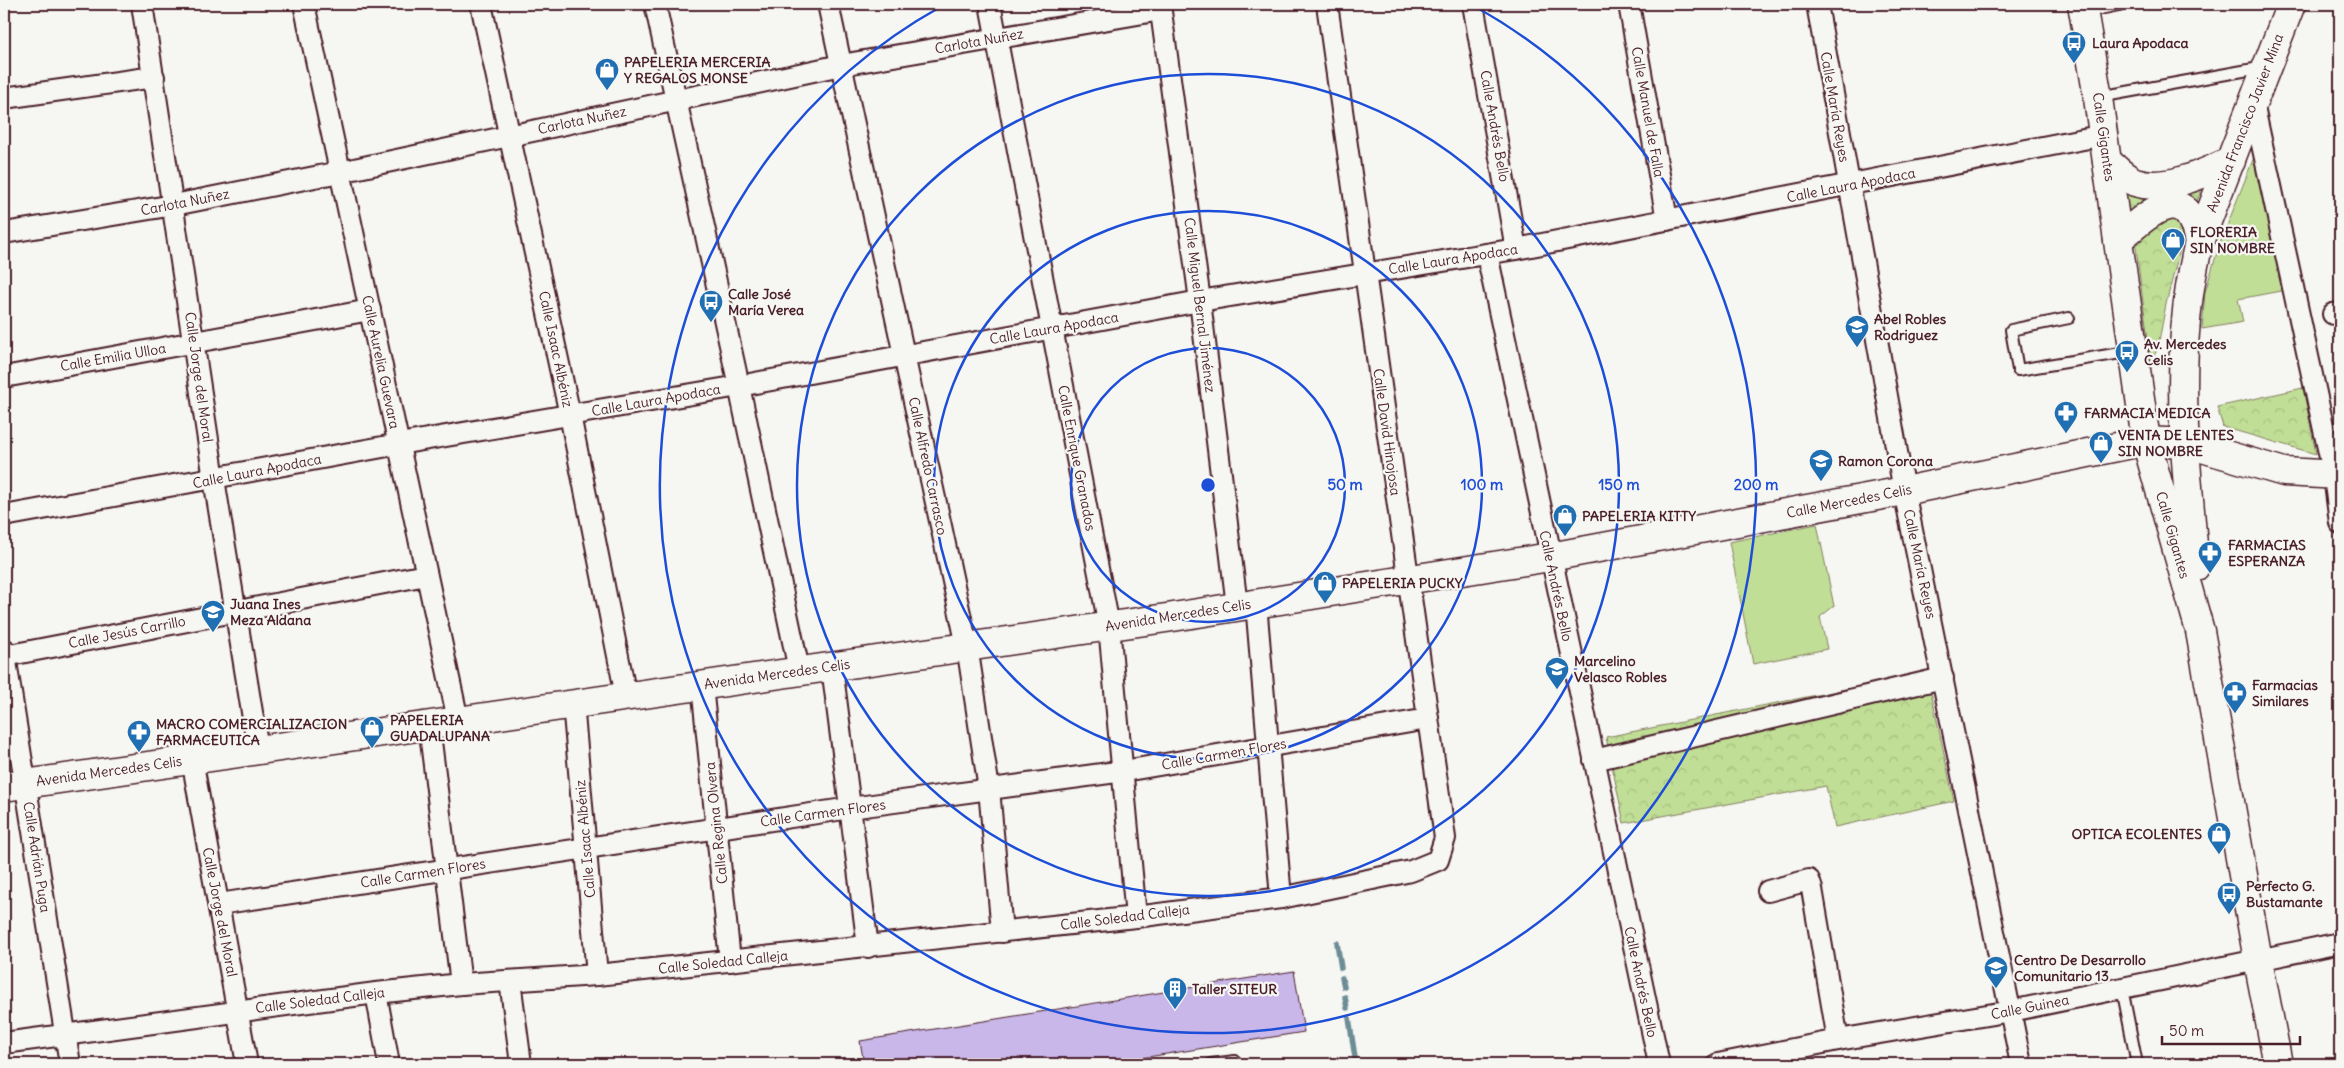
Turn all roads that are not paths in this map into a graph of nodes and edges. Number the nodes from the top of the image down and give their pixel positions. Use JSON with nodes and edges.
{"nodes":[{"id":1,"x":142,"y":4,"type":"edge"},
{"id":2,"x":304,"y":4,"type":"edge"},
{"id":3,"x":481,"y":4,"type":"edge"},
{"id":4,"x":655,"y":4,"type":"edge"},
{"id":5,"x":828,"y":4,"type":"edge"},
{"id":6,"x":990,"y":4,"type":"edge"},
{"id":7,"x":1327,"y":4,"type":"edge"},
{"id":8,"x":1473,"y":4,"type":"edge"},
{"id":9,"x":1629,"y":4,"type":"edge"},
{"id":10,"x":1817,"y":4,"type":"edge"},
{"id":11,"x":2124,"y":4,"type":"edge"},
{"id":12,"x":2291,"y":4,"type":"edge"},
{"id":13,"x":1160,"y":7,"type":"edge"},
{"id":14,"x":2083,"y":8,"type":"edge"},
{"id":15,"x":996,"y":37,"type":"junction"},
{"id":16,"x":841,"y":65,"type":"junction"},
{"id":17,"x":2267,"y":66,"type":"junction"},
{"id":18,"x":154,"y":77,"type":"junction"},
{"id":19,"x":4,"y":98,"type":"edge"},
{"id":20,"x":2098,"y":98,"type":"junction"},
{"id":21,"x":677,"y":100,"type":"junction"},
{"id":22,"x":2253,"y":103,"type":"junction"},
{"id":23,"x":510,"y":136,"type":"junction"},
{"id":24,"x":2106,"y":148,"type":"junction"},
{"id":25,"x":2231,"y":161,"type":"junction"},
{"id":26,"x":340,"y":172,"type":"junction"},
{"id":27,"x":1849,"y":186,"type":"junction"},
{"id":28,"x":174,"y":205,"type":"junction"},
{"id":29,"x":1667,"y":220,"type":"junction"},
{"id":30,"x":4,"y":233,"type":"edge"},
{"id":31,"x":2118,"y":240,"type":"junction"},
{"id":32,"x":2199,"y":242,"type":"junction"},
{"id":33,"x":1516,"y":249,"type":"junction"},
{"id":34,"x":1487,"y":254,"type":"junction"},
{"id":35,"x":1365,"y":274,"type":"junction"},
{"id":36,"x":1200,"y":301,"type":"junction"},
{"id":37,"x":370,"y":310,"type":"junction"},
{"id":38,"x":2069,"y":318,"type":"dead end"},
{"id":39,"x":1052,"y":328,"type":"junction"},
{"id":40,"x":193,"y":342,"type":"junction"},
{"id":41,"x":2134,"y":351,"type":"junction"},
{"id":42,"x":905,"y":354,"type":"junction"},
{"id":43,"x":4,"y":377,"type":"edge"},
{"id":44,"x":739,"y":386,"type":"junction"},
{"id":45,"x":570,"y":415,"type":"junction"},
{"id":46,"x":2146,"y":441,"type":"junction"},
{"id":47,"x":2185,"y":443,"type":"junction"},
{"id":48,"x":399,"y":444,"type":"junction"},
{"id":49,"x":2337,"y":475,"type":"edge"},
{"id":50,"x":214,"y":479,"type":"junction"},
{"id":51,"x":1904,"y":490,"type":"junction"},
{"id":52,"x":4,"y":516,"type":"edge"},
{"id":53,"x":2340,"y":523,"type":"edge"},
{"id":54,"x":1550,"y":557,"type":"junction"},
{"id":55,"x":426,"y":575,"type":"junction"},
{"id":56,"x":1408,"y":579,"type":"junction"},
{"id":57,"x":1247,"y":605,"type":"junction"},
{"id":58,"x":235,"y":610,"type":"junction"},
{"id":59,"x":1109,"y":626,"type":"junction"},
{"id":60,"x":2200,"y":630,"type":"junction"},
{"id":61,"x":967,"y":646,"type":"junction"},
{"id":62,"x":4,"y":652,"type":"edge"},
{"id":63,"x":832,"y":666,"type":"junction"},
{"id":64,"x":799,"y":670,"type":"junction"},
{"id":65,"x":1943,"y":678,"type":"junction"},
{"id":66,"x":702,"y":685,"type":"junction"},
{"id":67,"x":626,"y":696,"type":"junction"},
{"id":68,"x":573,"y":703,"type":"junction"},
{"id":69,"x":458,"y":720,"type":"junction"},
{"id":70,"x":1428,"y":720,"type":"junction"},
{"id":71,"x":429,"y":725,"type":"junction"},
{"id":72,"x":1268,"y":747,"type":"junction"},
{"id":73,"x":258,"y":750,"type":"junction"},
{"id":74,"x":192,"y":759,"type":"junction"},
{"id":75,"x":1594,"y":760,"type":"junction"},
{"id":76,"x":1124,"y":771,"type":"junction"},
{"id":77,"x":14,"y":785,"type":"edge"},
{"id":78,"x":989,"y":789,"type":"junction"},
{"id":79,"x":850,"y":808,"type":"junction"},
{"id":80,"x":717,"y":828,"type":"junction"},
{"id":81,"x":586,"y":848,"type":"junction"},
{"id":82,"x":1438,"y":860,"type":"joint"},
{"id":83,"x":446,"y":869,"type":"junction"},
{"id":84,"x":1768,"y":891,"type":"dead end"},
{"id":85,"x":1281,"y":898,"type":"junction"},
{"id":86,"x":219,"y":904,"type":"junction"},
{"id":87,"x":1136,"y":917,"type":"junction"},
{"id":88,"x":1002,"y":932,"type":"junction"},
{"id":89,"x":2340,"y":943,"type":"edge"},
{"id":90,"x":868,"y":947,"type":"junction"},
{"id":91,"x":2258,"y":960,"type":"junction"},
{"id":92,"x":730,"y":961,"type":"junction"},
{"id":93,"x":597,"y":975,"type":"junction"},
{"id":94,"x":510,"y":981,"type":"junction"},
{"id":95,"x":461,"y":984,"type":"junction"},
{"id":96,"x":2122,"y":988,"type":"junction"},
{"id":97,"x":376,"y":993,"type":"junction"},
{"id":98,"x":239,"y":1010,"type":"junction"},
{"id":99,"x":2011,"y":1011,"type":"junction"},
{"id":100,"x":65,"y":1034,"type":"junction"},
{"id":101,"x":1838,"y":1040,"type":"junction"},
{"id":102,"x":4,"y":1043,"type":"edge"},
{"id":103,"x":70,"y":1064,"type":"edge"},
{"id":104,"x":247,"y":1064,"type":"edge"},
{"id":105,"x":389,"y":1064,"type":"edge"},
{"id":106,"x":521,"y":1064,"type":"edge"},
{"id":107,"x":1212,"y":1064,"type":"edge"},
{"id":108,"x":1236,"y":1064,"type":"edge"},
{"id":109,"x":1659,"y":1064,"type":"edge"},
{"id":110,"x":1718,"y":1064,"type":"edge"},
{"id":111,"x":2020,"y":1064,"type":"edge"},
{"id":112,"x":2137,"y":1064,"type":"edge"},
{"id":113,"x":2278,"y":1064,"type":"edge"}],
"edges":[{"from":1,"to":18,"type":"street","name":"Calle Jorge del Moral"},
{"from":2,"to":26,"type":"street","name":"Calle Aurelia Guevara"},
{"from":3,"to":23,"type":"street","name":"Calle Isaac Albéniz"},
{"from":4,"to":21,"type":"street"},
{"from":5,"to":16,"type":"street","name":"Calle Alfredo Carrasco"},
{"from":6,"to":15,"type":"street","name":"Calle Enrique Granados"},
{"from":7,"to":35,"type":"street","name":"Calle David Hinojosa"},
{"from":8,"to":33,"type":"street","name":"Calle Andrés Bello"},
{"from":9,"to":29,"type":"street","name":"Calle Manuel de Falla"},
{"from":10,"to":27,"type":"street","name":"Calle María Reyes"},
{"from":11,"to":14,"type":"lane"},
{"from":12,"to":17,"type":"main road","name":"Avenida Francisco Javier Mina"},
{"from":13,"to":15,"type":"street","name":"Carlota Nuñez"},
{"from":13,"to":36,"type":"street","name":"Calle Miguel Bernal Jiménez"},
{"from":14,"to":20,"type":"main road","name":"Calle Gigantes"},
{"from":15,"to":16,"type":"street","name":"Carlota Nuñez"},
{"from":15,"to":39,"type":"street","name":"Calle Enrique Granados"},
{"from":16,"to":21,"type":"street","name":"Carlota Nuñez"},
{"from":16,"to":42,"type":"street","name":"Calle Alfredo Carrasco"},
{"from":17,"to":20,"type":"lane"},
{"from":17,"to":22,"type":"main road","name":"Avenida Francisco Javier Mina"},
{"from":18,"to":19,"type":"street"},
{"from":18,"to":28,"type":"street","name":"Calle Jorge del Moral"},
{"from":20,"to":24,"type":"main road","name":"Calle Gigantes"},
{"from":21,"to":23,"type":"street","name":"Carlota Nuñez"},
{"from":21,"to":44,"type":"street"},
{"from":22,"to":25,"type":"main road","name":"Avenida Francisco Javier Mina"},
{"from":22,"to":49,"type":"street"},
{"from":23,"to":26,"type":"street","name":"Carlota Nuñez"},
{"from":23,"to":45,"type":"street","name":"Calle Isaac Albéniz"},
{"from":24,"to":25,"type":"main road"},
{"from":24,"to":27,"type":"street","name":"Calle Laura Apodaca"},
{"from":24,"to":31,"type":"main road","name":"Calle Gigantes"},
{"from":25,"to":32,"type":"main road","name":"Avenida Francisco Javier Mina"},
{"from":26,"to":28,"type":"street","name":"Carlota Nuñez"},
{"from":26,"to":37,"type":"street","name":"Calle Aurelia Guevara"},
{"from":27,"to":29,"type":"street","name":"Calle Laura Apodaca"},
{"from":27,"to":51,"type":"street","name":"Calle María Reyes"},
{"from":28,"to":30,"type":"street","name":"Carlota Nuñez"},
{"from":28,"to":40,"type":"street","name":"Calle Jorge del Moral"},
{"from":29,"to":33,"type":"street","name":"Calle Laura Apodaca"},
{"from":31,"to":32,"type":"main road"},
{"from":31,"to":41,"type":"main road","name":"Calle Gigantes"},
{"from":32,"to":47,"type":"main road","name":"Avenida Francisco Javier Mina"},
{"from":33,"to":34,"type":"street","name":"Calle Laura Apodaca"},
{"from":34,"to":35,"type":"street","name":"Calle Laura Apodaca"},
{"from":34,"to":54,"type":"street","name":"Calle Andrés Bello"},
{"from":35,"to":36,"type":"street","name":"Calle Laura Apodaca"},
{"from":35,"to":56,"type":"street","name":"Calle David Hinojosa"},
{"from":36,"to":39,"type":"street","name":"Calle Laura Apodaca"},
{"from":36,"to":57,"type":"street","name":"Calle Miguel Bernal Jiménez"},
{"from":37,"to":40,"type":"street","name":"Calle Emilia Ulloa"},
{"from":37,"to":48,"type":"street","name":"Calle Aurelia Guevara"},
{"from":38,"to":41,"type":"lane"},
{"from":39,"to":42,"type":"street","name":"Calle Laura Apodaca"},
{"from":39,"to":59,"type":"street","name":"Calle Enrique Granados"},
{"from":40,"to":43,"type":"street","name":"Calle Emilia Ulloa"},
{"from":40,"to":50,"type":"street","name":"Calle Jorge del Moral"},
{"from":41,"to":46,"type":"main road","name":"Calle Gigantes"},
{"from":42,"to":44,"type":"street","name":"Calle Laura Apodaca"},
{"from":42,"to":61,"type":"street","name":"Calle Alfredo Carrasco"},
{"from":44,"to":45,"type":"street","name":"Calle Laura Apodaca"},
{"from":44,"to":64,"type":"street"},
{"from":45,"to":48,"type":"street","name":"Calle Laura Apodaca"},
{"from":45,"to":67,"type":"street","name":"Calle Isaac Albéniz"},
{"from":46,"to":47,"type":"main road","name":"Calle Mercedes Celis"},
{"from":46,"to":51,"type":"main road","name":"Calle Mercedes Celis"},
{"from":46,"to":60,"type":"main road","name":"Calle Gigantes"},
{"from":47,"to":49,"type":"main road","name":"Calle Mercedes Celis"},
{"from":47,"to":60,"type":"main road","name":"Avenida Francisco Javier Mina"},
{"from":48,"to":50,"type":"street","name":"Calle Laura Apodaca"},
{"from":48,"to":55,"type":"street","name":"Calle Aurelia Guevara"},
{"from":49,"to":53,"type":"street"},
{"from":50,"to":52,"type":"street","name":"Calle Laura Apodaca"},
{"from":50,"to":58,"type":"street","name":"Calle Jorge del Moral"},
{"from":51,"to":54,"type":"main road","name":"Calle Mercedes Celis"},
{"from":51,"to":65,"type":"street","name":"Calle María Reyes"},
{"from":54,"to":56,"type":"main road","name":"Avenida Mercedes Celis"},
{"from":54,"to":75,"type":"street","name":"Calle Andrés Bello"},
{"from":55,"to":58,"type":"street","name":"Calle Jesús Carrillo"},
{"from":55,"to":69,"type":"street","name":"Calle Aurelia Guevara"},
{"from":56,"to":57,"type":"main road","name":"Avenida Mercedes Celis"},
{"from":56,"to":70,"type":"street","name":"Calle David Hinojosa"},
{"from":57,"to":59,"type":"main road","name":"Avenida Mercedes Celis"},
{"from":57,"to":72,"type":"street","name":"Calle Miguel Bernal Jiménez"},
{"from":58,"to":62,"type":"street","name":"Calle Jesús Carrillo"},
{"from":58,"to":73,"type":"street","name":"Calle Jorge del Moral"},
{"from":59,"to":61,"type":"main road","name":"Avenida Mercedes Celis"},
{"from":59,"to":76,"type":"street","name":"Calle Enrique Granados"},
{"from":60,"to":91,"type":"main road","name":"Calle Gigantes"},
{"from":61,"to":63,"type":"main road","name":"Avenida Mercedes Celis"},
{"from":61,"to":78,"type":"street","name":"Calle Alfredo Carrasco"},
{"from":62,"to":77,"type":"street","name":"Calle Adrián Puga"},
{"from":63,"to":64,"type":"main road","name":"Avenida Mercedes Celis"},
{"from":63,"to":79,"type":"street"},
{"from":64,"to":66,"type":"main road","name":"Avenida Mercedes Celis"},
{"from":65,"to":75,"type":"street"},
{"from":65,"to":99,"type":"street","name":"Calle María Reyes"},
{"from":66,"to":67,"type":"main road","name":"Avenida Mercedes Celis"},
{"from":66,"to":80,"type":"street","name":"Calle Regina Olvera"},
{"from":67,"to":68,"type":"main road","name":"Avenida Mercedes Celis"},
{"from":68,"to":69,"type":"main road","name":"Avenida Mercedes Celis"},
{"from":68,"to":81,"type":"street","name":"Calle Isaac Albéniz"},
{"from":69,"to":71,"type":"main road","name":"Avenida Mercedes Celis"},
{"from":70,"to":72,"type":"street","name":"Calle Carmen Flores"},
{"from":70,"to":82,"type":"street","name":"Calle David Hinojosa"},
{"from":71,"to":73,"type":"main road","name":"Avenida Mercedes Celis"},
{"from":71,"to":83,"type":"street"},
{"from":72,"to":76,"type":"street","name":"Calle Carmen Flores"},
{"from":72,"to":85,"type":"street","name":"Calle Miguel Bernal Jiménez"},
{"from":73,"to":74,"type":"main road","name":"Avenida Mercedes Celis"},
{"from":74,"to":77,"type":"main road","name":"Avenida Mercedes Celis"},
{"from":74,"to":86,"type":"street","name":"Calle Jorge del Moral"},
{"from":75,"to":109,"type":"street","name":"Calle Andrés Bello"},
{"from":76,"to":78,"type":"street","name":"Calle Carmen Flores"},
{"from":76,"to":87,"type":"street","name":"Calle Enrique Granados"},
{"from":77,"to":100,"type":"street","name":"Calle Adrián Puga"},
{"from":78,"to":79,"type":"street","name":"Calle Carmen Flores"},
{"from":78,"to":88,"type":"street","name":"Calle Alfredo Carrasco"},
{"from":79,"to":80,"type":"street","name":"Calle Carmen Flores"},
{"from":79,"to":90,"type":"street"},
{"from":80,"to":81,"type":"street","name":"Calle Carmen Flores"},
{"from":80,"to":92,"type":"street","name":"Calle Regina Olvera"},
{"from":81,"to":83,"type":"street","name":"Calle Carmen Flores"},
{"from":81,"to":93,"type":"street","name":"Calle Isaac Albéniz"},
{"from":82,"to":85,"type":"street","name":"Calle Soledad Calleja"},
{"from":83,"to":86,"type":"street","name":"Calle Carmen Flores"},
{"from":83,"to":95,"type":"street"},
{"from":84,"to":101,"type":"street"},
{"from":85,"to":87,"type":"street","name":"Calle Soledad Calleja"},
{"from":86,"to":98,"type":"street","name":"Calle Jorge del Moral"},
{"from":87,"to":88,"type":"street","name":"Calle Soledad Calleja"},
{"from":88,"to":90,"type":"street","name":"Calle Soledad Calleja"},
{"from":89,"to":91,"type":"street","name":"Calle Guinea"},
{"from":90,"to":92,"type":"street","name":"Calle Soledad Calleja"},
{"from":91,"to":96,"type":"street","name":"Calle Guinea"},
{"from":91,"to":113,"type":"main road","name":"Calle Gigantes"},
{"from":92,"to":93,"type":"street","name":"Calle Soledad Calleja"},
{"from":93,"to":94,"type":"street","name":"Calle Soledad Calleja"},
{"from":94,"to":95,"type":"street","name":"Calle Soledad Calleja"},
{"from":94,"to":106,"type":"street"},
{"from":95,"to":97,"type":"street","name":"Calle Soledad Calleja"},
{"from":96,"to":99,"type":"street","name":"Calle Guinea"},
{"from":96,"to":112,"type":"lane"},
{"from":97,"to":98,"type":"street","name":"Calle Soledad Calleja"},
{"from":97,"to":105,"type":"street"},
{"from":98,"to":100,"type":"street","name":"Calle Soledad Calleja"},
{"from":98,"to":104,"type":"street","name":"Calle Jorge del Moral"},
{"from":99,"to":101,"type":"street","name":"Calle Guinea"},
{"from":99,"to":111,"type":"street","name":"Calle María Reyes"},
{"from":100,"to":102,"type":"street","name":"Calle Soledad Calleja"},
{"from":100,"to":103,"type":"street","name":"Calle Adrián Puga"},
{"from":101,"to":110,"type":"street","name":"Calle Guinea"},
{"from":107,"to":108,"type":"lane"}]}
